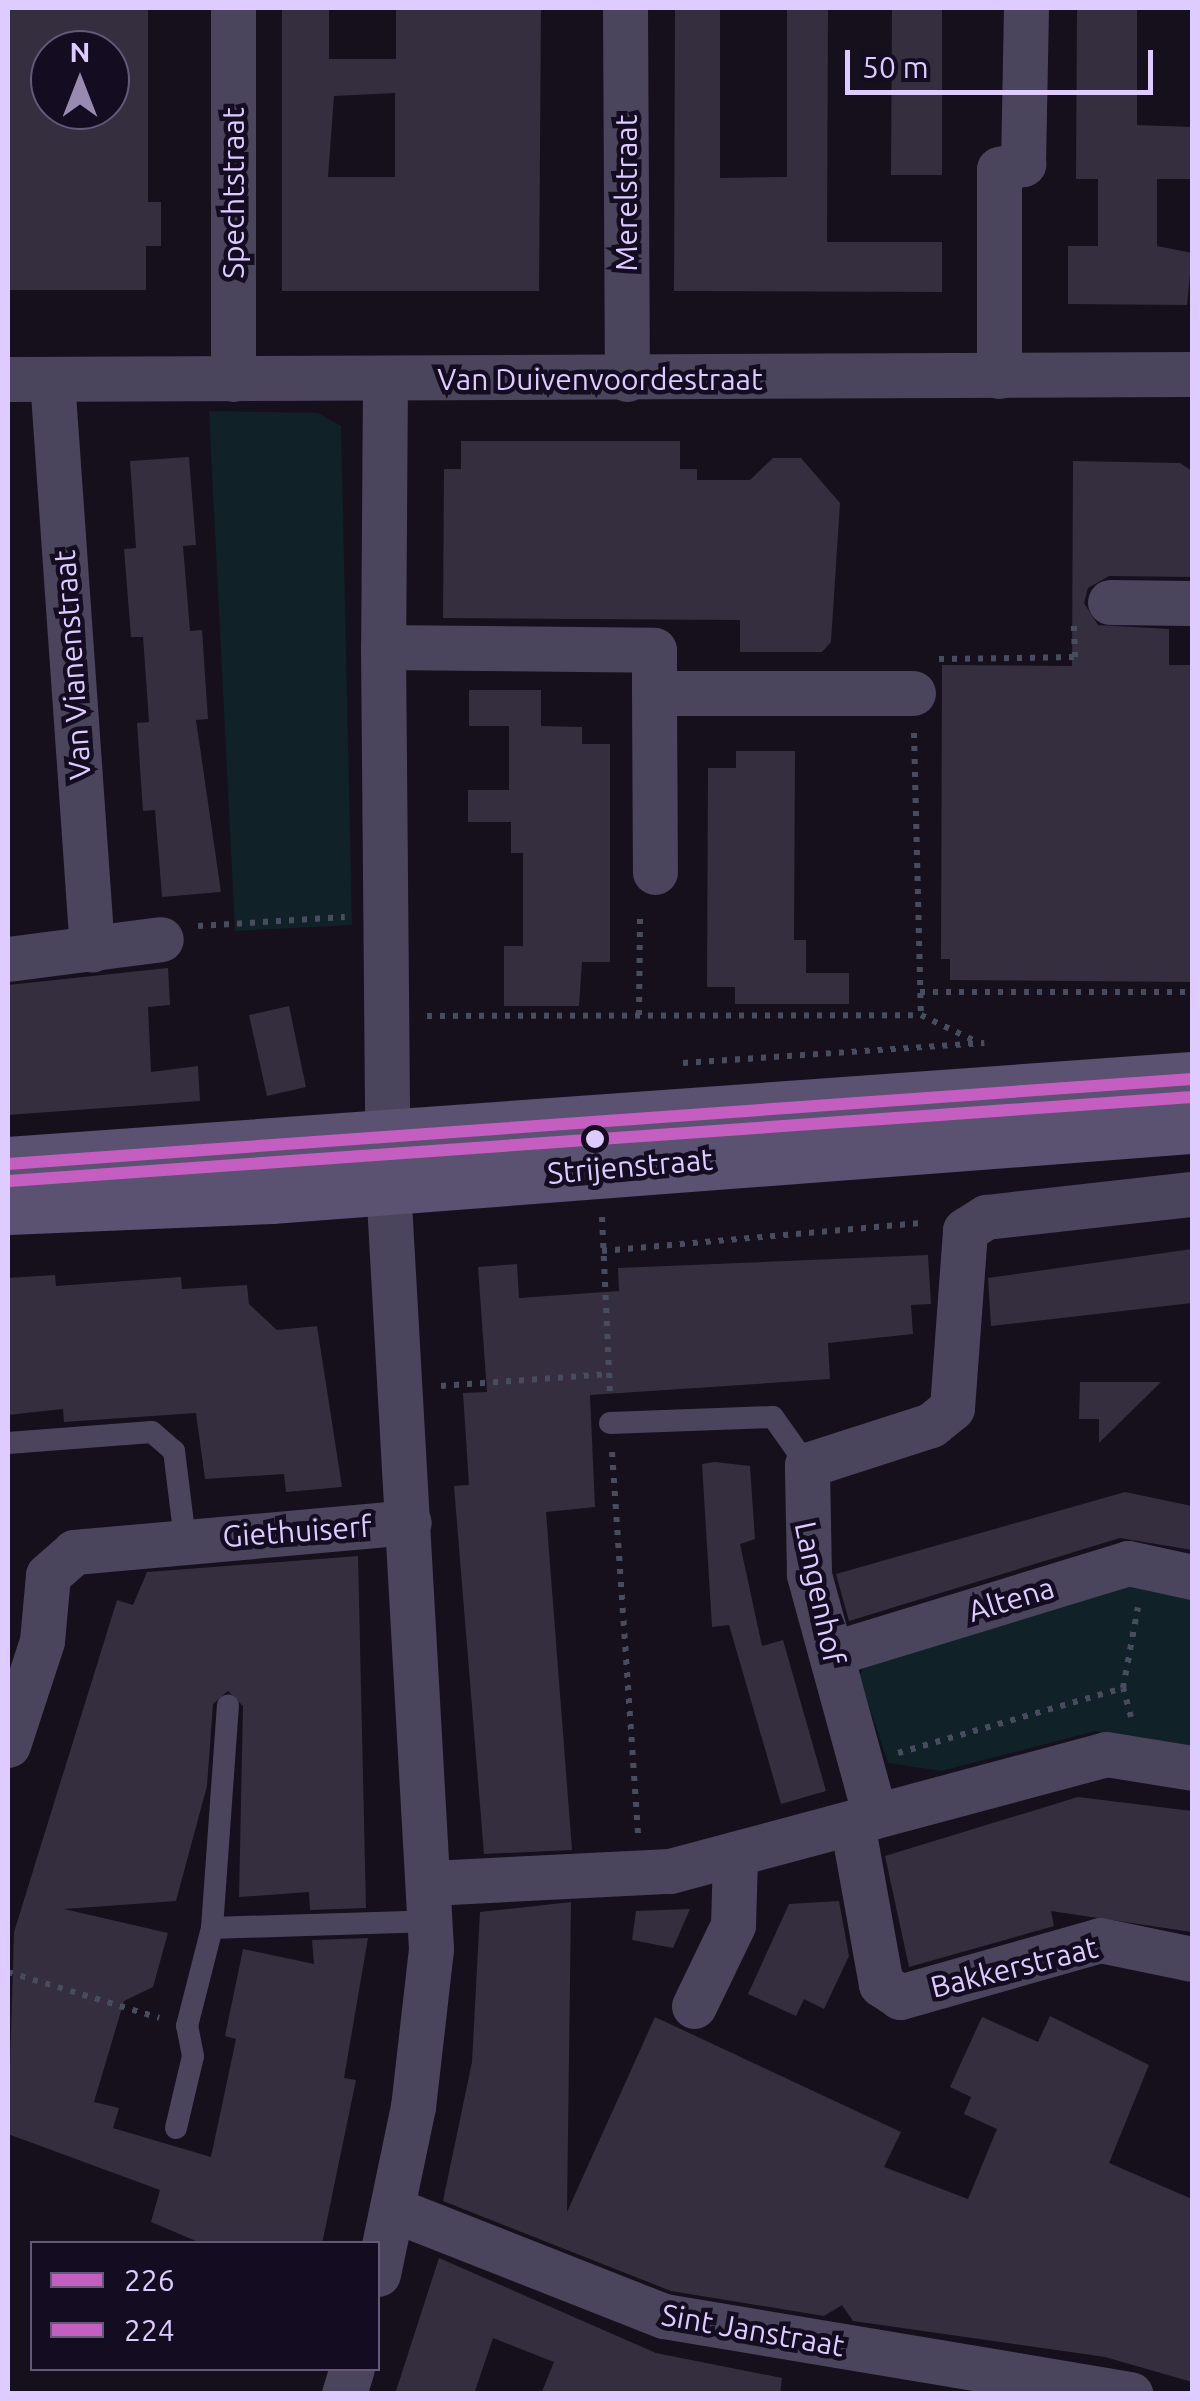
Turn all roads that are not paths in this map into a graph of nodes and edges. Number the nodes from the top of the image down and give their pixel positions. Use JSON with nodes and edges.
{"nodes":[{"id":1,"x":232,"y":8,"type":"edge"},
{"id":2,"x":625,"y":8,"type":"edge"},
{"id":3,"x":1026,"y":8,"type":"edge"},
{"id":4,"x":1192,"y":374,"type":"edge"},
{"id":5,"x":999,"y":376,"type":"junction"},
{"id":6,"x":8,"y":378,"type":"edge"},
{"id":7,"x":52,"y":379,"type":"junction"},
{"id":8,"x":232,"y":379,"type":"junction"},
{"id":9,"x":386,"y":379,"type":"junction"},
{"id":10,"x":628,"y":379,"type":"junction"},
{"id":11,"x":1110,"y":602,"type":"road end"},
{"id":12,"x":1192,"y":603,"type":"edge"},
{"id":13,"x":383,"y":648,"type":"junction"},
{"id":14,"x":654,"y":693,"type":"junction"},
{"id":15,"x":913,"y":693,"type":"road end"},
{"id":16,"x":655,"y":872,"type":"road end"},
{"id":17,"x":161,"y":939,"type":"road end"},
{"id":18,"x":92,"y":950,"type":"junction"},
{"id":19,"x":8,"y":959,"type":"edge"},
{"id":20,"x":1192,"y":1078,"type":"edge"},
{"id":21,"x":1192,"y":1126,"type":"edge"},
{"id":22,"x":387,"y":1159,"type":"junction"},
{"id":23,"x":8,"y":1164,"type":"edge"},
{"id":24,"x":1192,"y":1194,"type":"edge"},
{"id":25,"x":8,"y":1207,"type":"edge"},
{"id":26,"x":610,"y":1423,"type":"road end"},
{"id":27,"x":8,"y":1443,"type":"edge"},
{"id":28,"x":807,"y":1465,"type":"junction"},
{"id":29,"x":409,"y":1522,"type":"junction"},
{"id":30,"x":185,"y":1539,"type":"junction"},
{"id":31,"x":1192,"y":1577,"type":"edge"},
{"id":32,"x":831,"y":1654,"type":"junction"},
{"id":33,"x":228,"y":1706,"type":"dead end"},
{"id":34,"x":8,"y":1745,"type":"edge"},
{"id":35,"x":1192,"y":1768,"type":"edge"},
{"id":36,"x":864,"y":1820,"type":"junction"},
{"id":37,"x":735,"y":1856,"type":"junction"},
{"id":38,"x":430,"y":1902,"type":"junction"},
{"id":39,"x":212,"y":1928,"type":"junction"},
{"id":40,"x":1192,"y":1959,"type":"edge"},
{"id":41,"x":694,"y":2006,"type":"dead end"},
{"id":42,"x":176,"y":2128,"type":"dead end"},
{"id":43,"x":392,"y":2209,"type":"junction"},
{"id":44,"x":380,"y":2265,"type":"edge"},
{"id":45,"x":1131,"y":2394,"type":"edge"}],
"edges":[{"from":1,"to":8,"type":"street","name":"Spechtstraat"},
{"from":2,"to":10,"type":"street","name":"Merelstraat"},
{"from":3,"to":5,"type":"street"},
{"from":4,"to":5,"type":"street","name":"Van Duivenvoordestraat"},
{"from":5,"to":10,"type":"street","name":"Van Duivenvoordestraat"},
{"from":6,"to":7,"type":"street","name":"Van Duivenvoordestraat"},
{"from":7,"to":8,"type":"street","name":"Van Duivenvoordestraat"},
{"from":7,"to":18,"type":"street","name":"Van Vianenstraat"},
{"from":8,"to":9,"type":"street","name":"Van Duivenvoordestraat"},
{"from":9,"to":10,"type":"street","name":"Van Duivenvoordestraat"},
{"from":9,"to":13,"type":"street"},
{"from":11,"to":12,"type":"street"},
{"from":13,"to":14,"type":"street"},
{"from":13,"to":22,"type":"street"},
{"from":14,"to":15,"type":"street"},
{"from":14,"to":16,"type":"street"},
{"from":17,"to":18,"type":"street"},
{"from":18,"to":19,"type":"street"},
{"from":20,"to":22,"type":"street","name":"Strijenstraat"},
{"from":21,"to":22,"type":"street","name":"Strijenstraat"},
{"from":22,"to":23,"type":"street","name":"Strijenstraat"},
{"from":22,"to":25,"type":"street","name":"Strijenstraat"},
{"from":22,"to":29,"type":"street"},
{"from":24,"to":28,"type":"street"},
{"from":26,"to":28,"type":"lane"},
{"from":27,"to":30,"type":"lane","name":"Giethuiserf"},
{"from":28,"to":32,"type":"street","name":"Langenhof"},
{"from":29,"to":30,"type":"street","name":"Giethuiserf"},
{"from":29,"to":38,"type":"street"},
{"from":30,"to":34,"type":"street","name":"Giethuiserf"},
{"from":31,"to":32,"type":"street","name":"Altena"},
{"from":32,"to":36,"type":"street","name":"Langenhof"},
{"from":33,"to":39,"type":"lane"},
{"from":35,"to":36,"type":"street"},
{"from":36,"to":37,"type":"street"},
{"from":36,"to":40,"type":"street","name":"Bakkerstraat"},
{"from":37,"to":38,"type":"street"},
{"from":37,"to":41,"type":"street"},
{"from":38,"to":39,"type":"lane"},
{"from":38,"to":43,"type":"street"},
{"from":39,"to":42,"type":"lane"},
{"from":43,"to":44,"type":"street"},
{"from":43,"to":45,"type":"street","name":"Sint Janstraat"}]}
